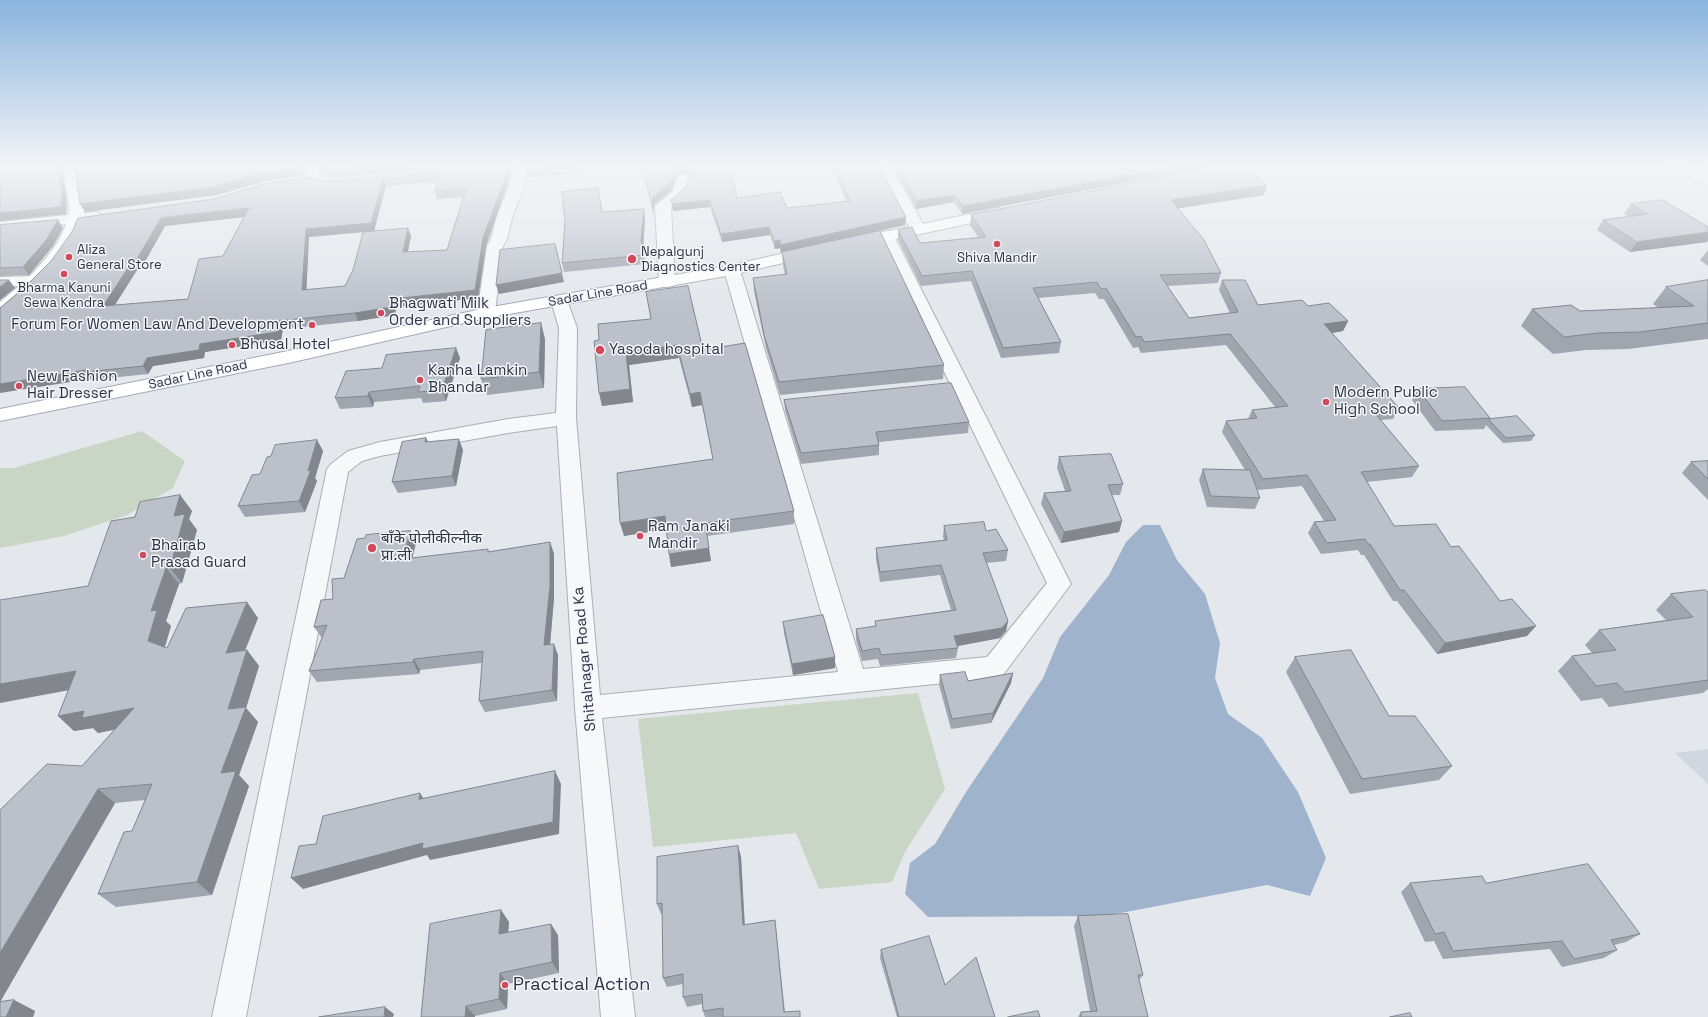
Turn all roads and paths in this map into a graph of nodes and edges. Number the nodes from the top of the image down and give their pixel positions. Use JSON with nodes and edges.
{"nodes":[{"id":1,"x":75,"y":212,"type":"edge"},
{"id":2,"x":506,"y":212,"type":"edge"},
{"id":3,"x":663,"y":212,"type":"edge"},
{"id":4,"x":909,"y":212,"type":"edge"},
{"id":5,"x":1003,"y":212,"type":"edge"},
{"id":6,"x":107,"y":215,"type":"edge"},
{"id":7,"x":75,"y":220,"type":"junction"},
{"id":8,"x":0,"y":227,"type":"edge"},
{"id":9,"x":918,"y":229,"type":"junction"},
{"id":10,"x":886,"y":236,"type":"junction"},
{"id":11,"x":732,"y":270,"type":"junction"},
{"id":12,"x":33,"y":281,"type":"junction"},
{"id":13,"x":0,"y":282,"type":"edge"},
{"id":14,"x":667,"y":282,"type":"junction"},
{"id":15,"x":560,"y":301,"type":"junction"},
{"id":16,"x":0,"y":311,"type":"edge"},
{"id":17,"x":486,"y":313,"type":"junction"},
{"id":18,"x":0,"y":415,"type":"edge"},
{"id":19,"x":566,"y":418,"type":"junction"},
{"id":20,"x":854,"y":681,"type":"junction"},
{"id":21,"x":588,"y":708,"type":"junction"},
{"id":22,"x":229,"y":1017,"type":"edge"},
{"id":23,"x":618,"y":1017,"type":"edge"}],
"edges":[{"from":1,"to":7,"type":"main road"},
{"from":2,"to":17,"type":"street"},
{"from":3,"to":14,"type":"street"},
{"from":4,"to":9,"type":"street"},
{"from":5,"to":9,"type":"main road","name":"Sadar Line Road"},
{"from":6,"to":7,"type":"street"},
{"from":7,"to":8,"type":"street"},
{"from":7,"to":12,"type":"main road"},
{"from":9,"to":10,"type":"main road","name":"Sadar Line Road"},
{"from":10,"to":11,"type":"main road","name":"Sadar Line Road"},
{"from":10,"to":20,"type":"street"},
{"from":11,"to":14,"type":"main road","name":"Sadar Line Road"},
{"from":11,"to":20,"type":"street"},
{"from":12,"to":13,"type":"street"},
{"from":12,"to":16,"type":"main road"},
{"from":14,"to":15,"type":"main road","name":"Sadar Line Road"},
{"from":15,"to":17,"type":"main road","name":"Sadar Line Road"},
{"from":15,"to":19,"type":"street","name":"Shitalnagar Road Ka"},
{"from":17,"to":18,"type":"main road","name":"Sadar Line Road"},
{"from":19,"to":21,"type":"street","name":"Shitalnagar Road Ka"},
{"from":19,"to":22,"type":"street"},
{"from":20,"to":21,"type":"street"},
{"from":21,"to":23,"type":"street","name":"Shitalnagar Road Ka"}]}
